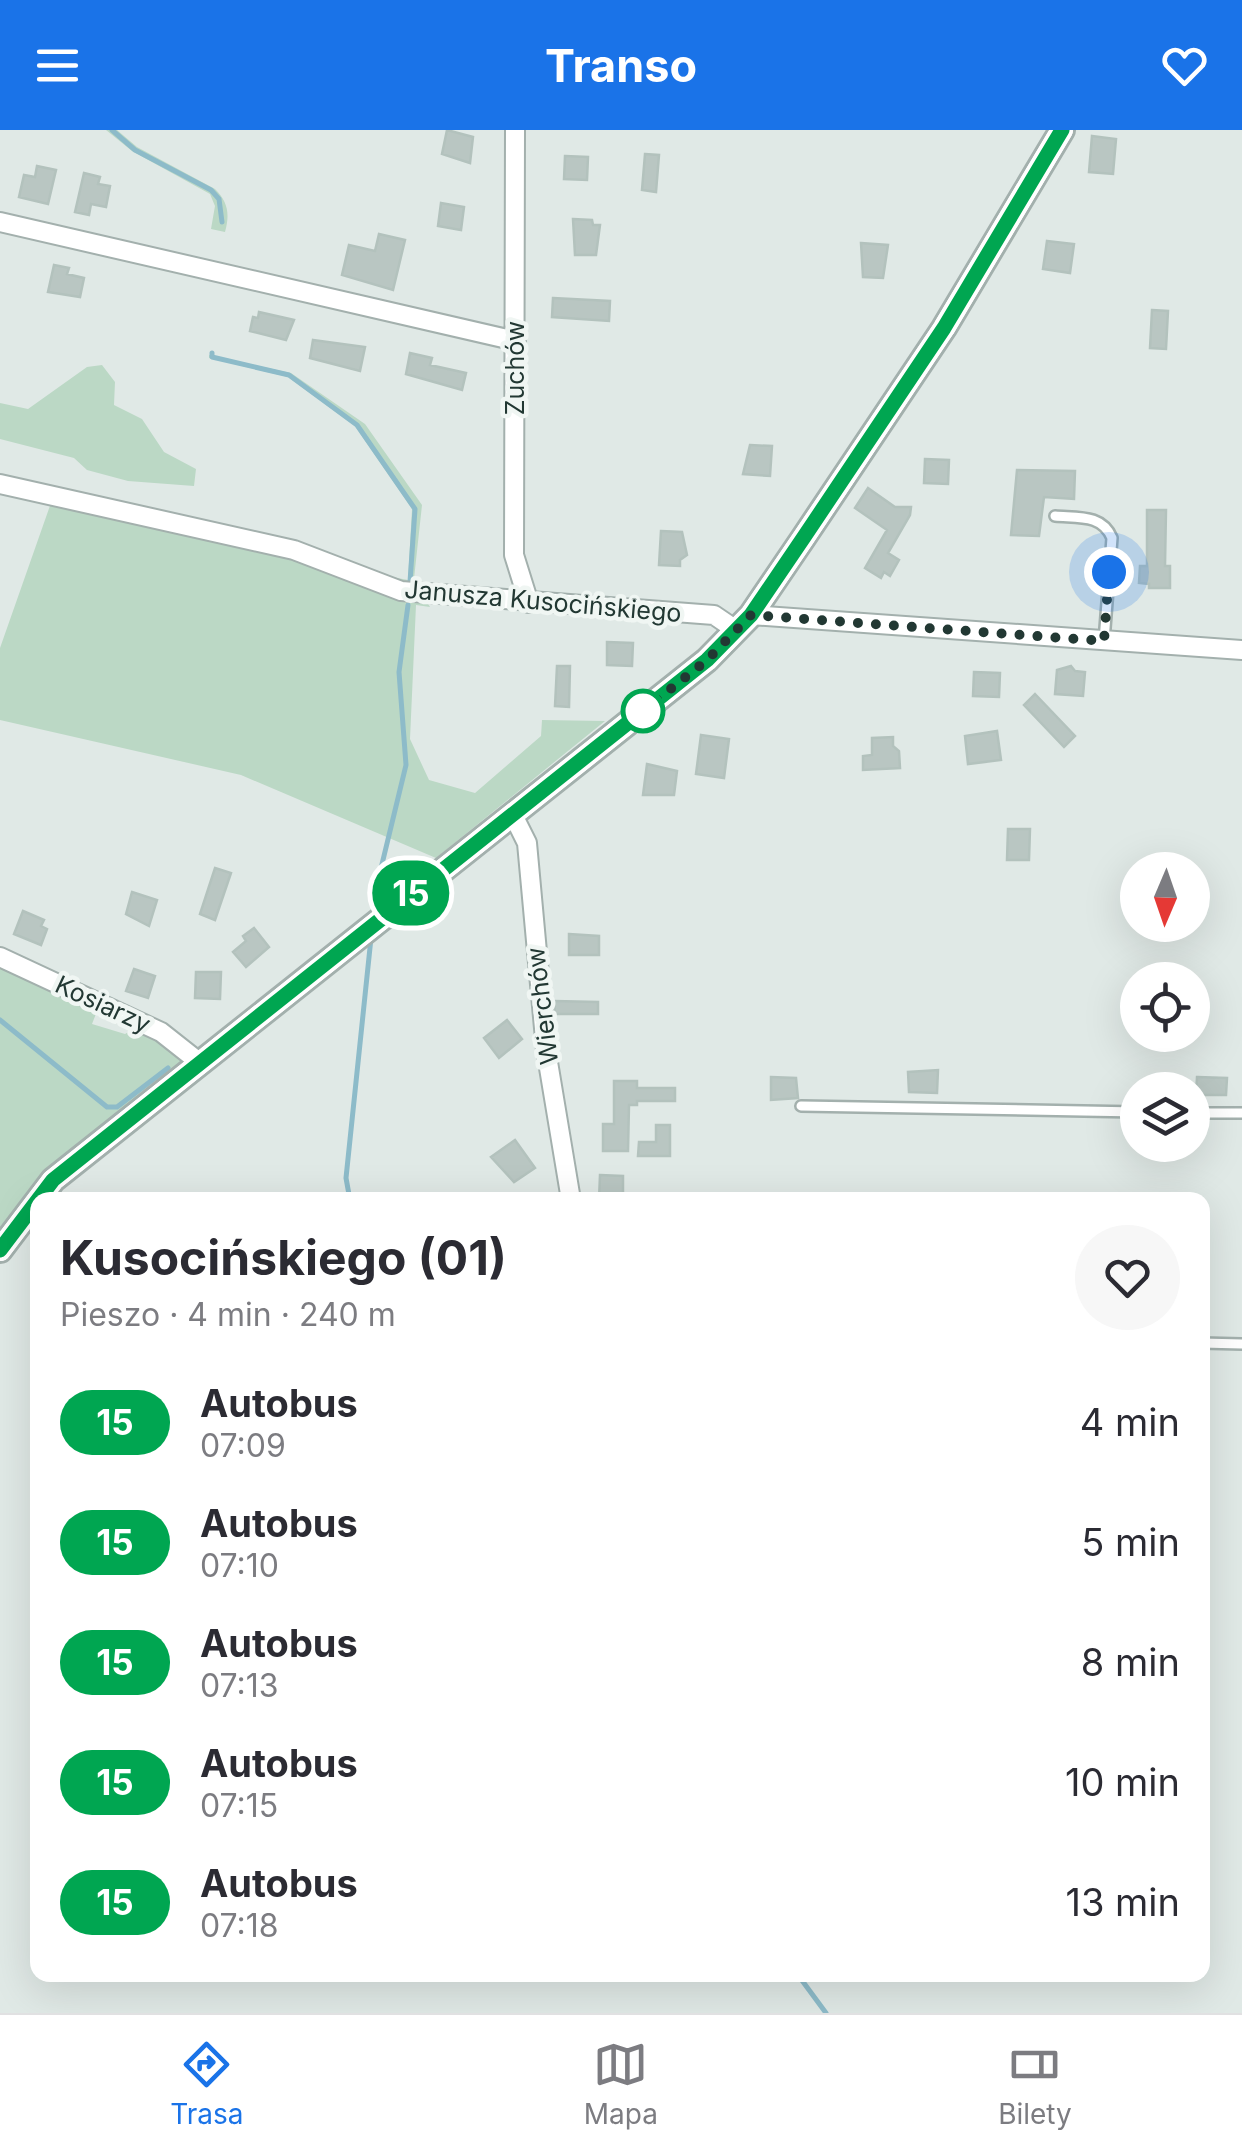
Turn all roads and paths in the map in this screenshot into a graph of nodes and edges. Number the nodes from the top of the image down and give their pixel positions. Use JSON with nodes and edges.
{"nodes":[{"id":1,"x":515,"y":130,"type":"edge"},
{"id":2,"x":1062,"y":130,"type":"edge"},
{"id":3,"x":0,"y":222,"type":"edge"},
{"id":4,"x":516,"y":341,"type":"junction"},
{"id":5,"x":0,"y":484,"type":"edge"},
{"id":6,"x":1055,"y":516,"type":"dead end"},
{"id":7,"x":529,"y":603,"type":"junction"},
{"id":8,"x":744,"y":623,"type":"junction"},
{"id":9,"x":1104,"y":641,"type":"junction"},
{"id":10,"x":1242,"y":650,"type":"edge"},
{"id":11,"x":512,"y":814,"type":"junction"},
{"id":12,"x":0,"y":957,"type":"edge"},
{"id":13,"x":200,"y":1062,"type":"junction"},
{"id":14,"x":801,"y":1106,"type":"dead end"},
{"id":15,"x":1120,"y":1112,"type":"edge"},
{"id":16,"x":1210,"y":1113,"type":"edge"},
{"id":17,"x":1242,"y":1114,"type":"edge"},
{"id":18,"x":44,"y":1192,"type":"edge"},
{"id":19,"x":570,"y":1192,"type":"edge"},
{"id":20,"x":30,"y":1210,"type":"edge"},
{"id":21,"x":0,"y":1250,"type":"edge"},
{"id":22,"x":1210,"y":1343,"type":"edge"},
{"id":23,"x":1242,"y":1344,"type":"edge"}],
"edges":[{"from":1,"to":4,"type":"street","name":"Zuchów"},
{"from":2,"to":8,"type":"street"},
{"from":3,"to":4,"type":"street"},
{"from":4,"to":7,"type":"street","name":"Zuchów"},
{"from":5,"to":7,"type":"street","name":"Janusza Kusocińskiego"},
{"from":6,"to":9,"type":"lane"},
{"from":7,"to":8,"type":"street","name":"Janusza Kusocińskiego"},
{"from":8,"to":9,"type":"street","name":"Janusza Kusocińskiego"},
{"from":8,"to":11,"type":"street"},
{"from":9,"to":10,"type":"street","name":"Janusza Kusocińskiego"},
{"from":11,"to":13,"type":"street"},
{"from":11,"to":19,"type":"street","name":"Wierchów"},
{"from":12,"to":13,"type":"street","name":"Kosiarzy"},
{"from":13,"to":18,"type":"street"},
{"from":14,"to":15,"type":"lane"},
{"from":16,"to":17,"type":"lane"},
{"from":20,"to":21,"type":"street"},
{"from":22,"to":23,"type":"lane"}]}
